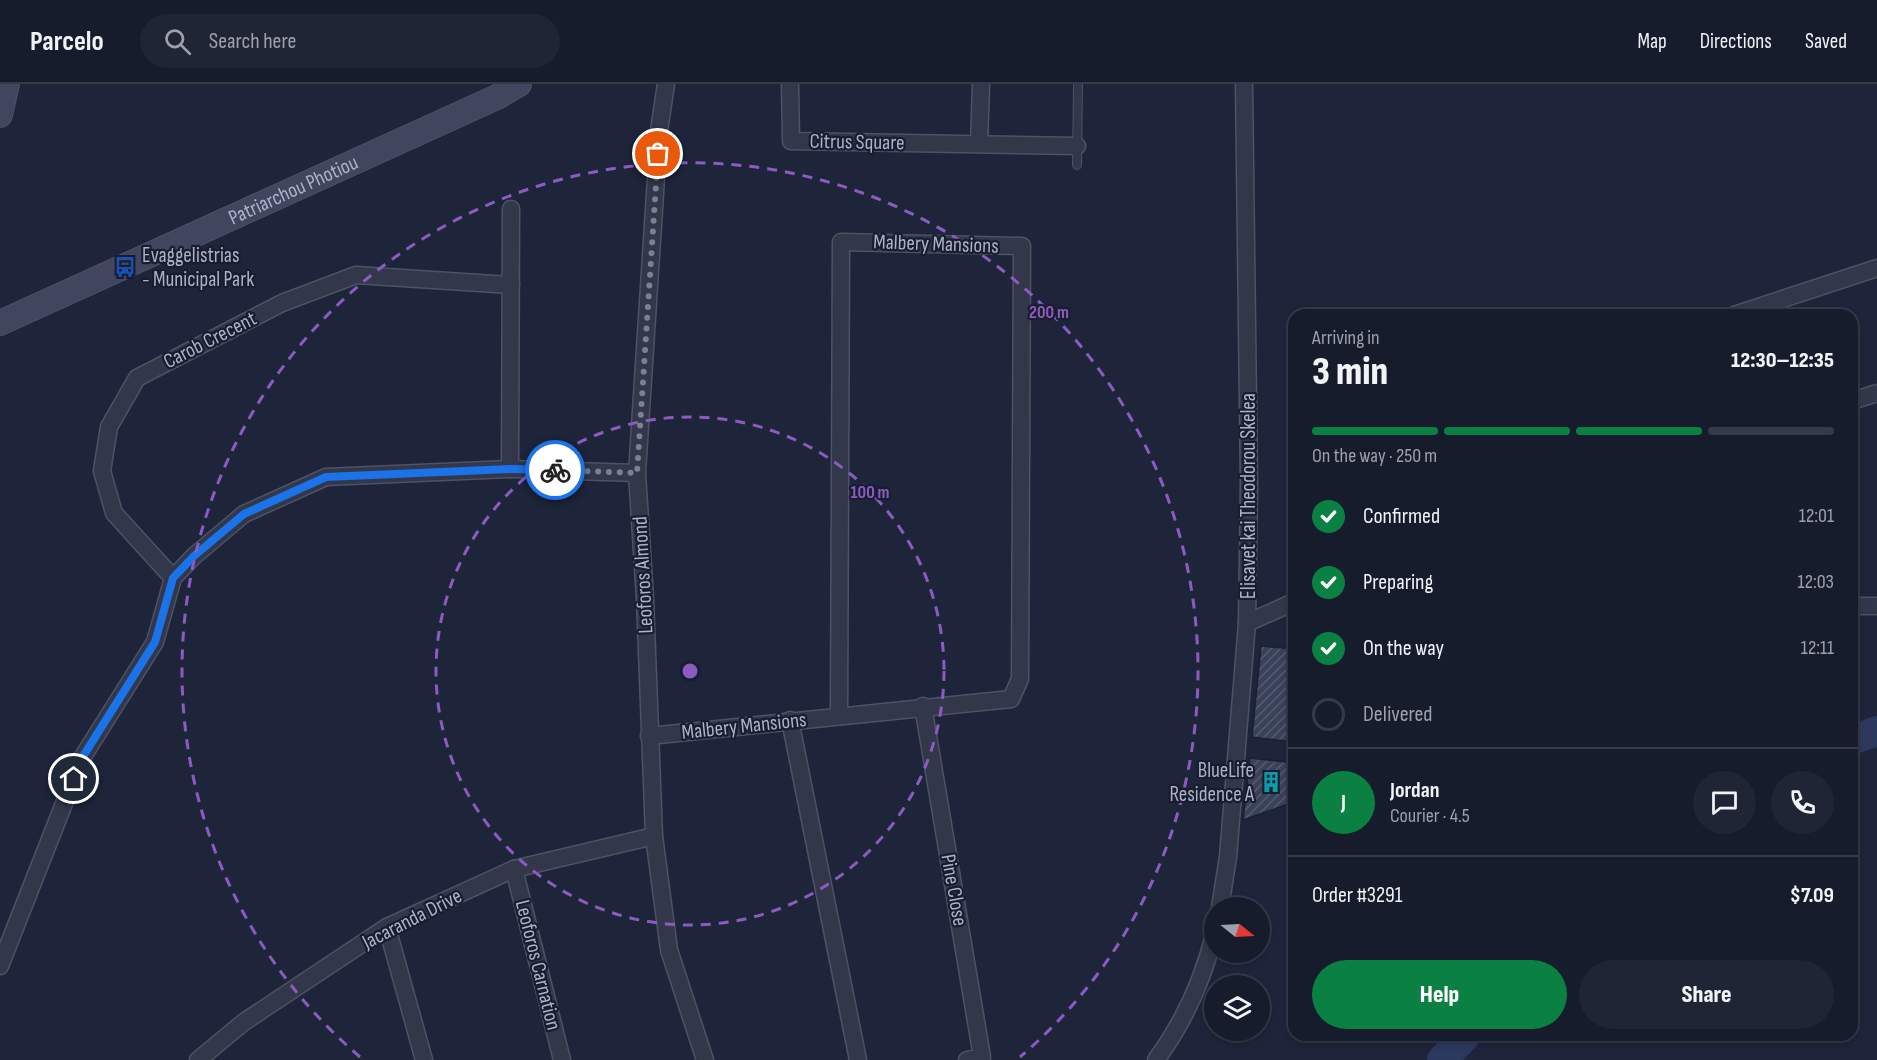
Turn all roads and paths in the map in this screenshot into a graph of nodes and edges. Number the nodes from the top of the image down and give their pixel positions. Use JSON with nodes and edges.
{"nodes":[{"id":1,"x":7,"y":84,"type":"edge"},
{"id":2,"x":519,"y":84,"type":"edge"},
{"id":3,"x":666,"y":84,"type":"edge"},
{"id":4,"x":790,"y":84,"type":"edge"},
{"id":5,"x":981,"y":84,"type":"edge"},
{"id":6,"x":1078,"y":84,"type":"edge"},
{"id":7,"x":1245,"y":84,"type":"edge"},
{"id":8,"x":0,"y":115,"type":"edge"},
{"id":9,"x":979,"y":144,"type":"junction"},
{"id":10,"x":1077,"y":146,"type":"junction"},
{"id":11,"x":1077,"y":165,"type":"dead end"},
{"id":12,"x":511,"y":209,"type":"dead end"},
{"id":13,"x":1877,"y":268,"type":"edge"},
{"id":14,"x":511,"y":285,"type":"junction"},
{"id":15,"x":0,"y":307,"type":"edge"},
{"id":16,"x":1752,"y":309,"type":"edge"},
{"id":17,"x":27,"y":313,"type":"junction"},
{"id":18,"x":0,"y":323,"type":"edge"},
{"id":19,"x":0,"y":339,"type":"edge"},
{"id":20,"x":1874,"y":394,"type":"edge"},
{"id":21,"x":1858,"y":398,"type":"edge"},
{"id":22,"x":510,"y":469,"type":"junction"},
{"id":23,"x":637,"y":473,"type":"junction"},
{"id":24,"x":173,"y":578,"type":"junction"},
{"id":25,"x":1288,"y":605,"type":"edge"},
{"id":26,"x":1858,"y":606,"type":"edge"},
{"id":27,"x":1877,"y":606,"type":"edge"},
{"id":28,"x":1247,"y":623,"type":"junction"},
{"id":29,"x":923,"y":706,"type":"junction"},
{"id":30,"x":838,"y":716,"type":"junction"},
{"id":31,"x":790,"y":720,"type":"junction"},
{"id":32,"x":649,"y":736,"type":"junction"},
{"id":33,"x":654,"y":836,"type":"junction"},
{"id":34,"x":514,"y":869,"type":"junction"},
{"id":35,"x":1222,"y":897,"type":"edge"},
{"id":36,"x":387,"y":927,"type":"junction"},
{"id":37,"x":1205,"y":963,"type":"edge"},
{"id":38,"x":0,"y":966,"type":"edge"},
{"id":39,"x":198,"y":1060,"type":"edge"},
{"id":40,"x":424,"y":1060,"type":"edge"},
{"id":41,"x":562,"y":1060,"type":"edge"},
{"id":42,"x":705,"y":1060,"type":"edge"},
{"id":43,"x":858,"y":1060,"type":"edge"},
{"id":44,"x":967,"y":1060,"type":"edge"},
{"id":45,"x":1156,"y":1060,"type":"edge"}],
"edges":[{"from":1,"to":8,"type":"street"},
{"from":2,"to":17,"type":"street","name":"Patriarchou Photiou"},
{"from":3,"to":23,"type":"street","name":"Leoforos Almond"},
{"from":4,"to":9,"type":"street","name":"Citrus Square"},
{"from":5,"to":9,"type":"street"},
{"from":6,"to":10,"type":"lane"},
{"from":7,"to":28,"type":"street","name":"Elisavet kai Theodorou Skelea"},
{"from":9,"to":10,"type":"street","name":"Citrus Square"},
{"from":10,"to":11,"type":"lane"},
{"from":12,"to":14,"type":"street"},
{"from":13,"to":16,"type":"street"},
{"from":14,"to":22,"type":"street"},
{"from":14,"to":24,"type":"street","name":"Carob Crecent"},
{"from":15,"to":17,"type":"street"},
{"from":17,"to":18,"type":"street","name":"Patriarchou Photiou"},
{"from":17,"to":19,"type":"street"},
{"from":20,"to":21,"type":"street"},
{"from":22,"to":23,"type":"street"},
{"from":22,"to":24,"type":"street"},
{"from":23,"to":32,"type":"street","name":"Leoforos Almond"},
{"from":24,"to":38,"type":"street"},
{"from":25,"to":28,"type":"street"},
{"from":26,"to":27,"type":"street"},
{"from":28,"to":35,"type":"street","name":"Elisavet kai Theodorou Skelea"},
{"from":29,"to":30,"type":"street","name":"Malbery Mansions"},
{"from":29,"to":30,"type":"street","name":"Malbery Mansions"},
{"from":29,"to":44,"type":"street","name":"Pine Close"},
{"from":30,"to":31,"type":"street","name":"Malbery Mansions"},
{"from":31,"to":32,"type":"street","name":"Malbery Mansions"},
{"from":31,"to":43,"type":"street"},
{"from":32,"to":33,"type":"street","name":"Leoforos Almond"},
{"from":33,"to":34,"type":"street","name":"Jacaranda Drive"},
{"from":33,"to":42,"type":"street","name":"Leoforos Almond"},
{"from":34,"to":36,"type":"street","name":"Jacaranda Drive"},
{"from":34,"to":41,"type":"street","name":"Leoforos Carnation"},
{"from":36,"to":39,"type":"street","name":"Jacaranda Drive"},
{"from":36,"to":40,"type":"street"},
{"from":37,"to":45,"type":"street"}]}
